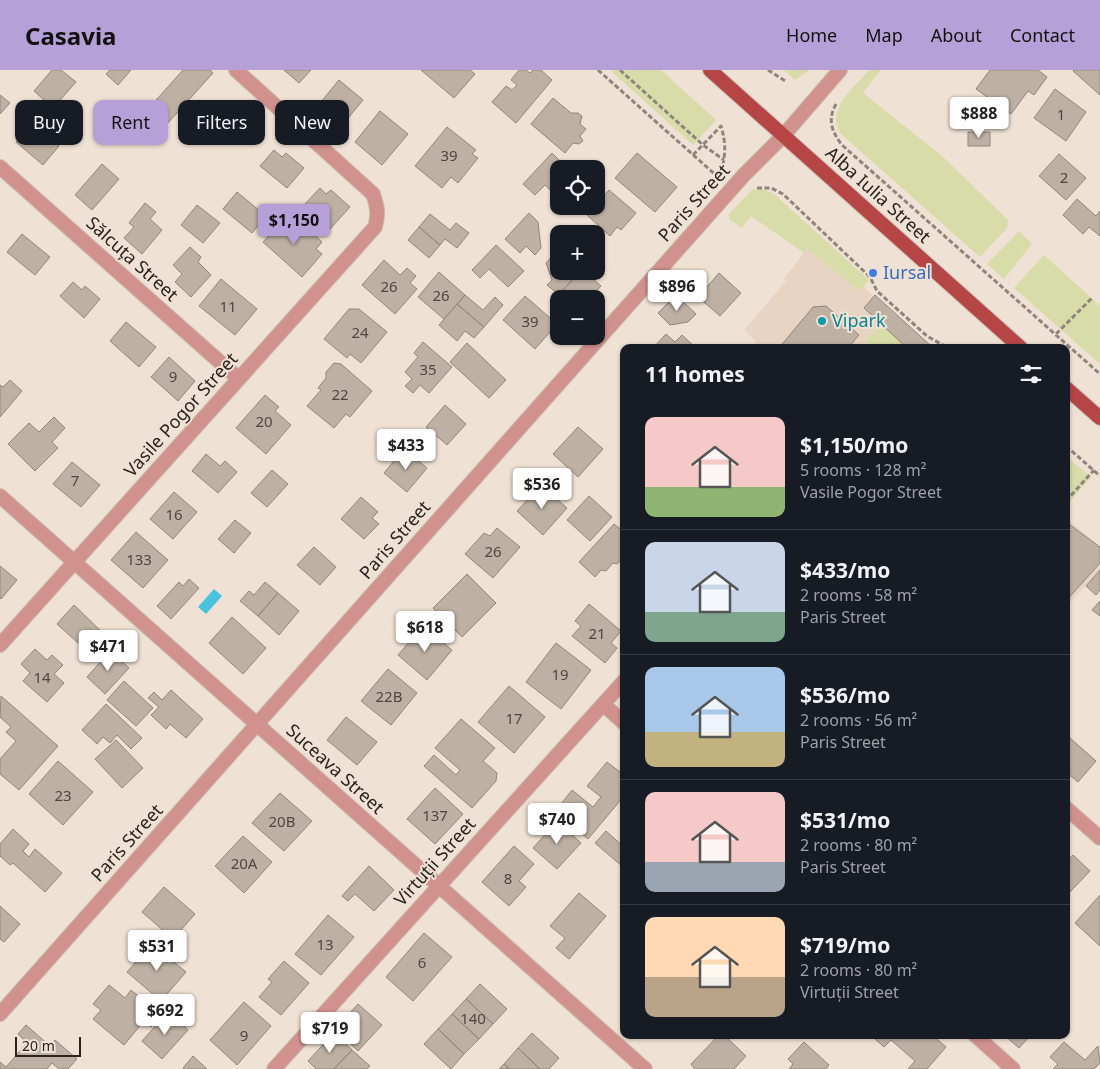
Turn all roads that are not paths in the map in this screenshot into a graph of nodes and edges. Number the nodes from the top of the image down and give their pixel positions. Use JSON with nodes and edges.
{"nodes":[{"id":1,"x":236,"y":70,"type":"edge"},
{"id":2,"x":710,"y":70,"type":"edge"},
{"id":3,"x":840,"y":70,"type":"edge"},
{"id":4,"x":783,"y":136,"type":"junction"},
{"id":5,"x":0,"y":167,"type":"edge"},
{"id":6,"x":1017,"y":344,"type":"edge"},
{"id":7,"x":239,"y":379,"type":"junction"},
{"id":8,"x":1070,"y":392,"type":"edge"},
{"id":9,"x":1100,"y":418,"type":"edge"},
{"id":10,"x":0,"y":496,"type":"edge"},
{"id":11,"x":74,"y":561,"type":"junction"},
{"id":12,"x":0,"y":645,"type":"edge"},
{"id":13,"x":620,"y":685,"type":"edge"},
{"id":14,"x":603,"y":704,"type":"junction"},
{"id":15,"x":620,"y":719,"type":"edge"},
{"id":16,"x":257,"y":725,"type":"junction"},
{"id":17,"x":1070,"y":812,"type":"edge"},
{"id":18,"x":1100,"y":838,"type":"edge"},
{"id":19,"x":438,"y":886,"type":"junction"},
{"id":20,"x":0,"y":1014,"type":"edge"},
{"id":21,"x":979,"y":1039,"type":"edge"},
{"id":22,"x":274,"y":1069,"type":"edge"},
{"id":23,"x":646,"y":1069,"type":"edge"},
{"id":24,"x":1013,"y":1069,"type":"edge"}],
"edges":[{"from":1,"to":7,"type":"street","name":"Vasile Pogor Street"},
{"from":2,"to":4,"type":"main road","name":"Alba Iulia Street"},
{"from":3,"to":4,"type":"street","name":"Paris Street"},
{"from":4,"to":6,"type":"main road","name":"Alba Iulia Street"},
{"from":4,"to":16,"type":"street","name":"Paris Street"},
{"from":5,"to":7,"type":"street","name":"Sălcuța Street"},
{"from":7,"to":11,"type":"street","name":"Vasile Pogor Street"},
{"from":8,"to":9,"type":"main road"},
{"from":10,"to":11,"type":"street","name":"Suceava Street"},
{"from":11,"to":12,"type":"street","name":"Vasile Pogor Street"},
{"from":11,"to":16,"type":"street","name":"Suceava Street"},
{"from":13,"to":14,"type":"street","name":"Virtuții Street"},
{"from":14,"to":15,"type":"street"},
{"from":14,"to":19,"type":"street","name":"Virtuții Street"},
{"from":16,"to":19,"type":"street","name":"Suceava Street"},
{"from":16,"to":20,"type":"street","name":"Paris Street"},
{"from":17,"to":18,"type":"street"},
{"from":19,"to":22,"type":"street","name":"Virtuții Street"},
{"from":19,"to":23,"type":"street","name":"Suceava Street"},
{"from":21,"to":24,"type":"street"}]}
